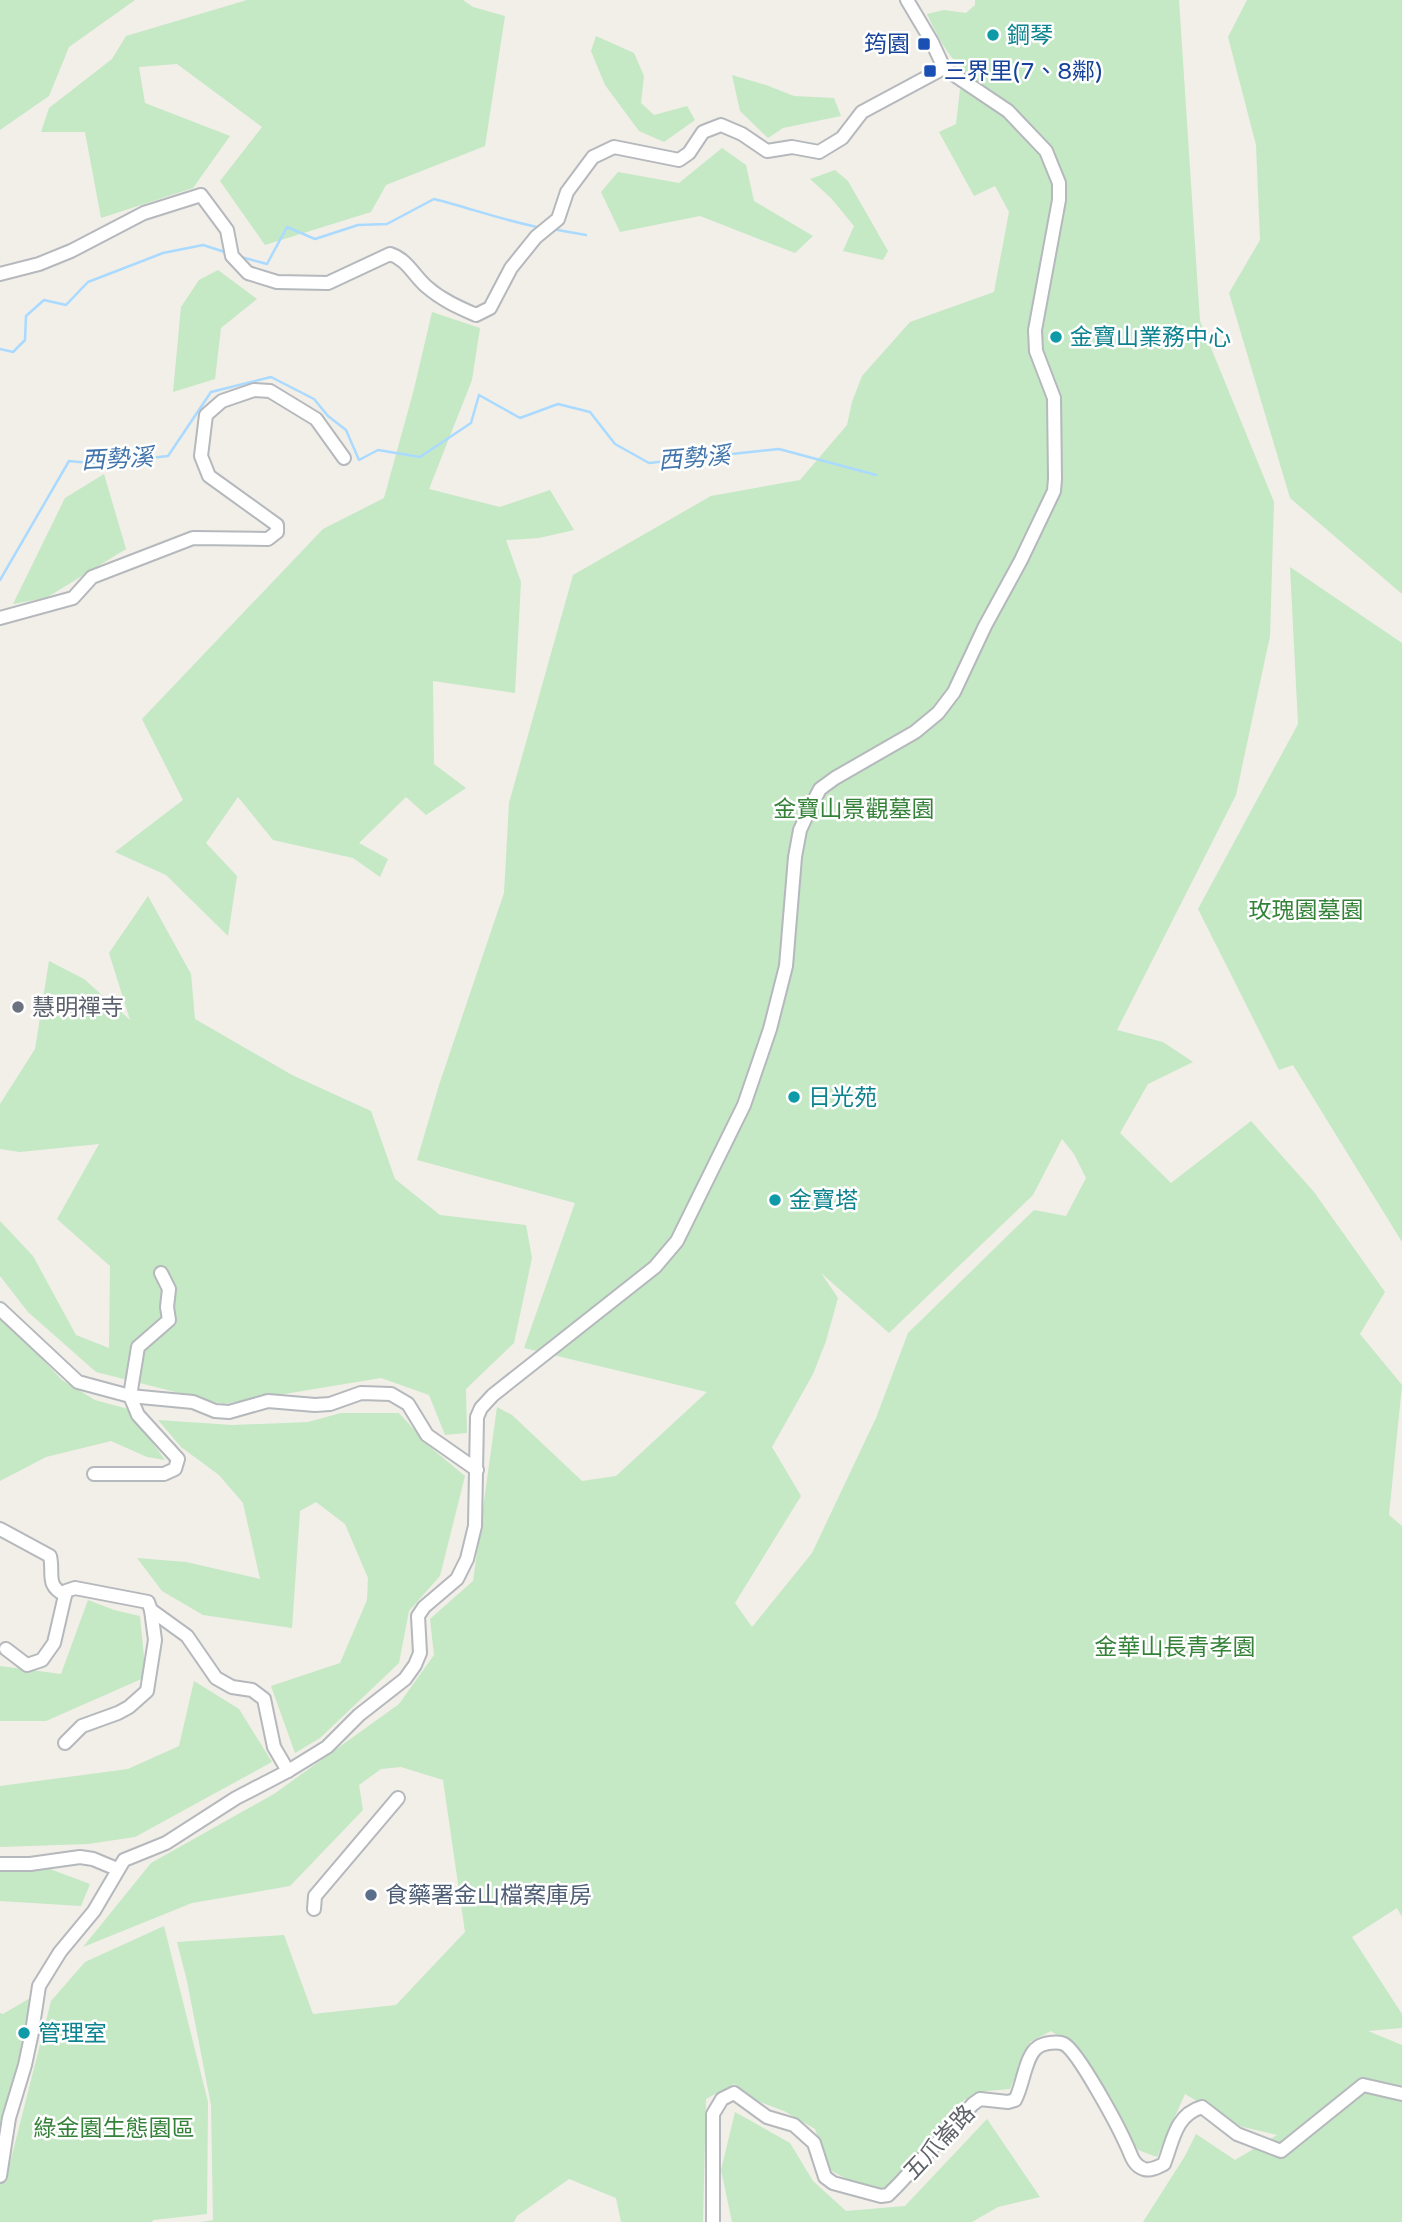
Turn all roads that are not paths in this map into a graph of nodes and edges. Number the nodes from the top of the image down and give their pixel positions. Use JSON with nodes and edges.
{"nodes":[{"id":1,"x":907,"y":0,"type":"edge"},
{"id":2,"x":944,"y":68,"type":"junction"},
{"id":3,"x":0,"y":274,"type":"edge"},
{"id":4,"x":344,"y":458,"type":"dead end"},
{"id":5,"x":0,"y":618,"type":"edge"},
{"id":6,"x":162,"y":1273,"type":"dead end"},
{"id":7,"x":0,"y":1309,"type":"edge"},
{"id":8,"x":130,"y":1396,"type":"junction"},
{"id":9,"x":478,"y":1470,"type":"junction"},
{"id":10,"x":94,"y":1474,"type":"dead end"},
{"id":11,"x":0,"y":1529,"type":"edge"},
{"id":12,"x":65,"y":1595,"type":"junction"},
{"id":13,"x":151,"y":1610,"type":"junction"},
{"id":14,"x":6,"y":1649,"type":"dead end"},
{"id":15,"x":65,"y":1744,"type":"dead end"},
{"id":16,"x":288,"y":1771,"type":"junction"},
{"id":17,"x":398,"y":1798,"type":"dead end"},
{"id":18,"x":0,"y":1864,"type":"edge"},
{"id":19,"x":117,"y":1869,"type":"junction"},
{"id":20,"x":314,"y":1909,"type":"dead end"},
{"id":21,"x":1402,"y":2094,"type":"edge"},
{"id":22,"x":0,"y":2176,"type":"edge"},
{"id":23,"x":713,"y":2222,"type":"edge"}],
"edges":[{"from":1,"to":2,"type":"street"},
{"from":2,"to":3,"type":"street"},
{"from":2,"to":9,"type":"street"},
{"from":4,"to":5,"type":"street"},
{"from":6,"to":8,"type":"street"},
{"from":7,"to":8,"type":"street"},
{"from":8,"to":9,"type":"street"},
{"from":8,"to":10,"type":"street"},
{"from":9,"to":16,"type":"street"},
{"from":11,"to":12,"type":"street"},
{"from":12,"to":13,"type":"street"},
{"from":12,"to":14,"type":"street"},
{"from":13,"to":15,"type":"street"},
{"from":13,"to":16,"type":"street"},
{"from":16,"to":19,"type":"street"},
{"from":17,"to":20,"type":"street"},
{"from":18,"to":19,"type":"street"},
{"from":19,"to":22,"type":"street"},
{"from":21,"to":23,"type":"street","name":"五爪崙路"}]}
